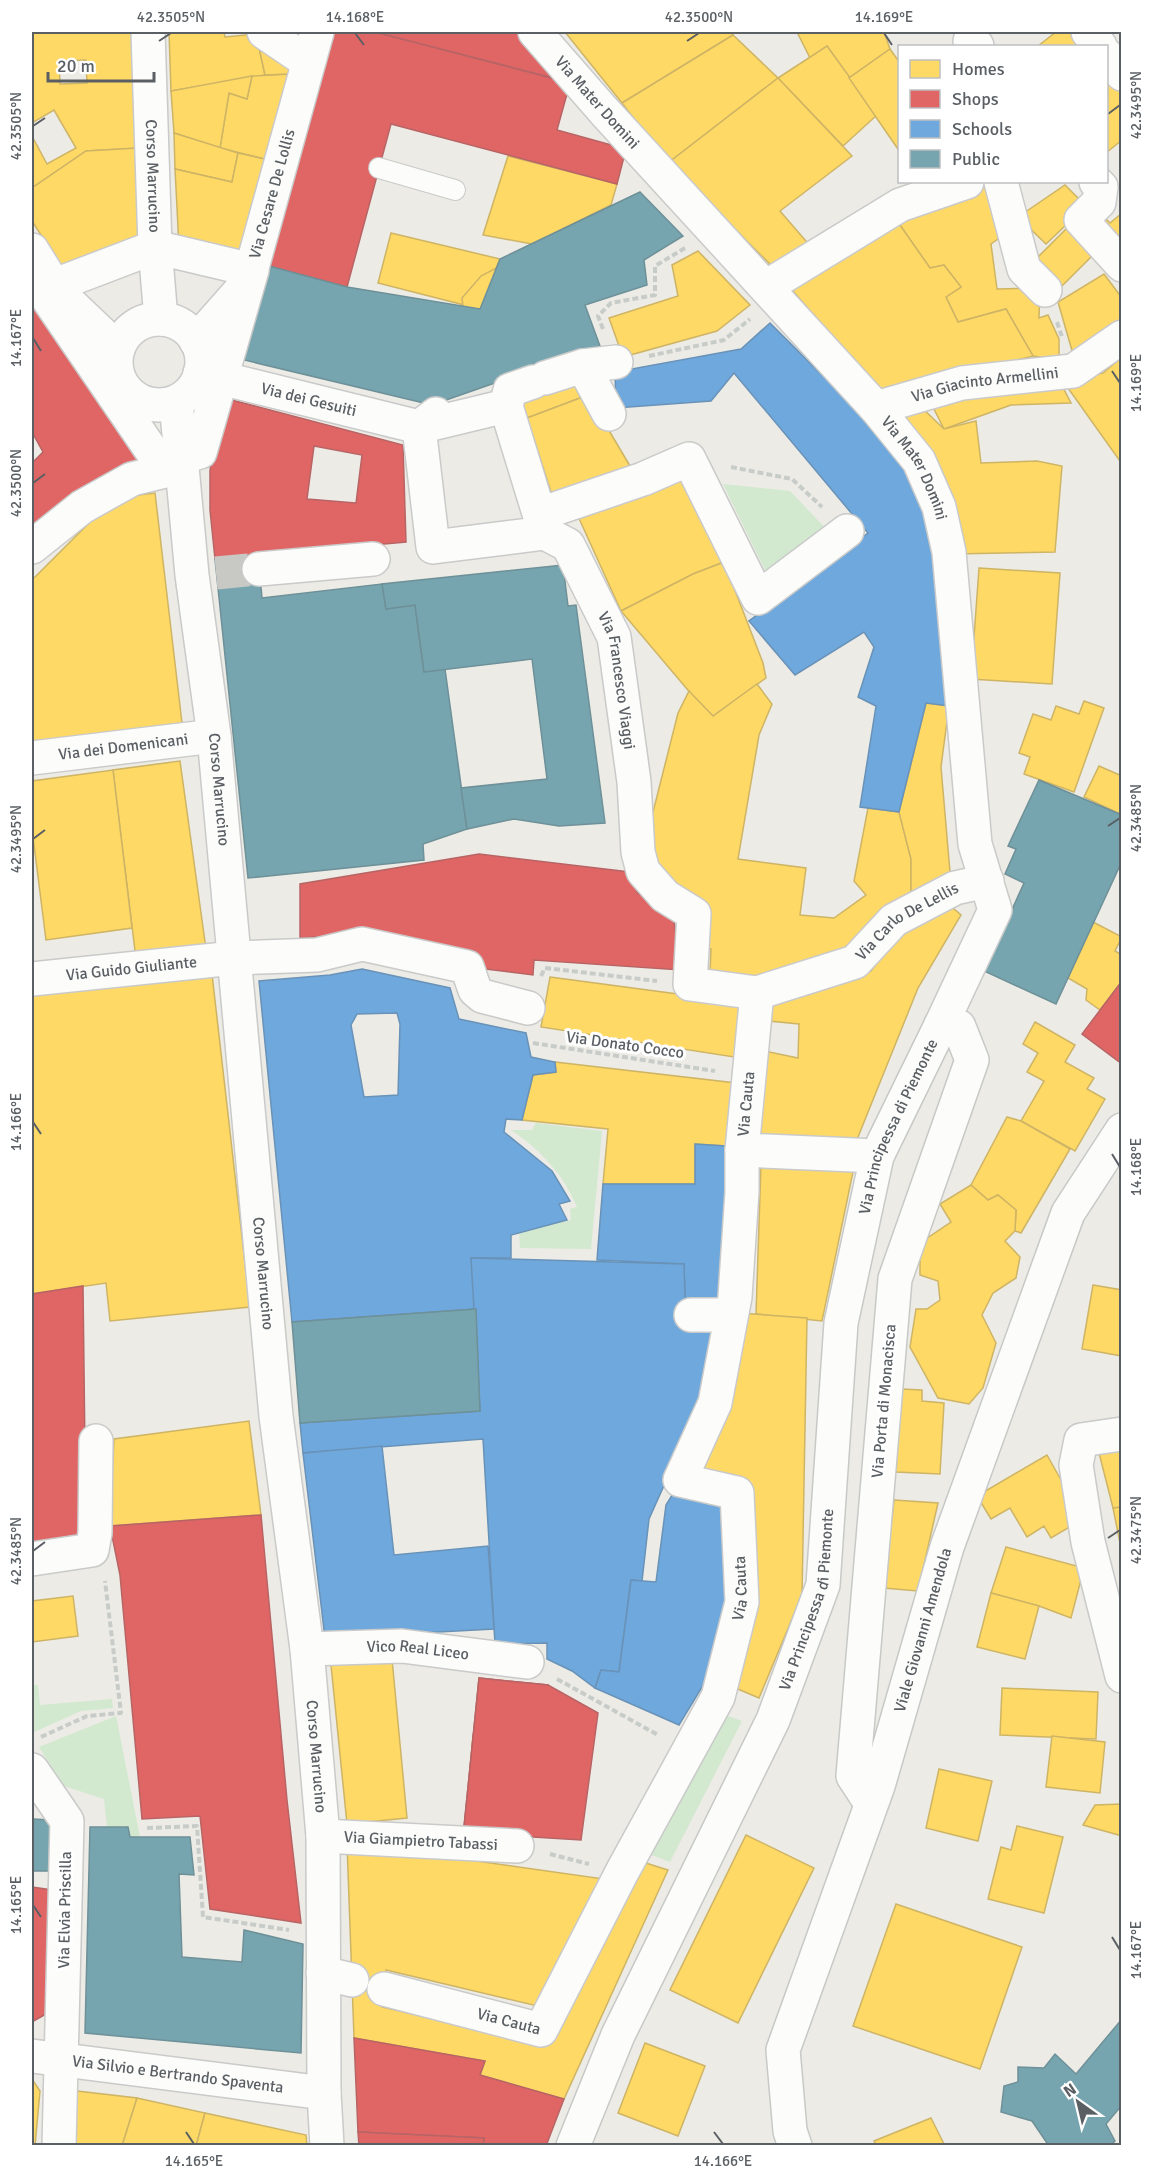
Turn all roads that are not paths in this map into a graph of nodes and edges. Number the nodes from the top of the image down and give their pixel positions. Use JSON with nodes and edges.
{"nodes":[{"id":1,"x":148,"y":32,"type":"edge"},
{"id":2,"x":264,"y":32,"type":"edge"},
{"id":3,"x":535,"y":32,"type":"edge"},
{"id":4,"x":1088,"y":32,"type":"edge"},
{"id":5,"x":1099,"y":45,"type":"edge"},
{"id":6,"x":312,"y":46,"type":"edge"},
{"id":7,"x":1108,"y":56,"type":"edge"},
{"id":8,"x":1122,"y":74,"type":"edge"},
{"id":9,"x":379,"y":168,"type":"dead end"},
{"id":10,"x":964,"y":183,"type":"edge"},
{"id":11,"x":1001,"y":183,"type":"edge"},
{"id":12,"x":1102,"y":183,"type":"edge"},
{"id":13,"x":455,"y":190,"type":"dead end"},
{"id":14,"x":155,"y":247,"type":"junction"},
{"id":15,"x":32,"y":250,"type":"edge"},
{"id":16,"x":1122,"y":265,"type":"edge"},
{"id":17,"x":252,"y":270,"type":"junction"},
{"id":18,"x":54,"y":285,"type":"junction"},
{"id":19,"x":1045,"y":290,"type":"road end"},
{"id":20,"x":771,"y":293,"type":"junction"},
{"id":21,"x":161,"y":319,"type":"junction"},
{"id":22,"x":1122,"y":337,"type":"edge"},
{"id":23,"x":196,"y":341,"type":"junction"},
{"id":24,"x":118,"y":349,"type":"junction"},
{"id":25,"x":616,"y":362,"type":"road end"},
{"id":26,"x":583,"y":366,"type":"junction"},
{"id":27,"x":210,"y":376,"type":"junction"},
{"id":28,"x":523,"y":389,"type":"junction"},
{"id":29,"x":176,"y":402,"type":"junction"},
{"id":30,"x":876,"y":408,"type":"junction"},
{"id":31,"x":609,"y":414,"type":"dead end"},
{"id":32,"x":419,"y":427,"type":"junction"},
{"id":33,"x":182,"y":462,"type":"junction"},
{"id":34,"x":543,"y":524,"type":"junction"},
{"id":35,"x":848,"y":531,"type":"road end"},
{"id":36,"x":32,"y":546,"type":"edge"},
{"id":37,"x":373,"y":559,"type":"dead end"},
{"id":38,"x":259,"y":569,"type":"tunnel mouth"},
{"id":39,"x":214,"y":736,"type":"junction"},
{"id":40,"x":32,"y":758,"type":"edge"},
{"id":41,"x":987,"y":881,"type":"junction"},
{"id":42,"x":234,"y":958,"type":"junction"},
{"id":43,"x":32,"y":979,"type":"edge"},
{"id":44,"x":690,"y":984,"type":"joint"},
{"id":45,"x":757,"y":993,"type":"junction"},
{"id":46,"x":528,"y":1008,"type":"road end"},
{"id":47,"x":941,"y":1025,"type":"junction"},
{"id":48,"x":1122,"y":1130,"type":"edge"},
{"id":49,"x":742,"y":1150,"type":"junction"},
{"id":50,"x":877,"y":1156,"type":"junction"},
{"id":51,"x":691,"y":1315,"type":"dead end"},
{"id":52,"x":730,"y":1315,"type":"junction"},
{"id":53,"x":1122,"y":1434,"type":"edge"},
{"id":54,"x":96,"y":1441,"type":"dead end"},
{"id":55,"x":32,"y":1559,"type":"edge"},
{"id":56,"x":307,"y":1649,"type":"junction"},
{"id":57,"x":527,"y":1662,"type":"road end"},
{"id":58,"x":1122,"y":1676,"type":"edge"},
{"id":59,"x":32,"y":1770,"type":"edge"},
{"id":60,"x":870,"y":1802,"type":"junction"},
{"id":61,"x":323,"y":1836,"type":"junction"},
{"id":62,"x":517,"y":1846,"type":"road end"},
{"id":63,"x":384,"y":1989,"type":"dead end"},
{"id":64,"x":47,"y":2058,"type":"edge"},
{"id":65,"x":324,"y":2093,"type":"junction"},
{"id":66,"x":59,"y":2145,"type":"edge"},
{"id":67,"x":327,"y":2145,"type":"edge"},
{"id":68,"x":573,"y":2145,"type":"edge"},
{"id":69,"x":795,"y":2145,"type":"edge"}],
"edges":[{"from":1,"to":14,"type":"street","name":"Corso Marrucino"},
{"from":2,"to":6,"type":"street"},
{"from":3,"to":20,"type":"street","name":"Via Mater Domini"},
{"from":4,"to":5,"type":"street"},
{"from":6,"to":17,"type":"street","name":"Via Cesare De Lollis"},
{"from":7,"to":8,"type":"street"},
{"from":9,"to":13,"type":"lane"},
{"from":10,"to":20,"type":"street"},
{"from":11,"to":19,"type":"street"},
{"from":12,"to":16,"type":"street"},
{"from":14,"to":17,"type":"street"},
{"from":14,"to":18,"type":"street"},
{"from":14,"to":21,"type":"street","name":"Corso Marrucino"},
{"from":15,"to":18,"type":"street"},
{"from":17,"to":23,"type":"street","name":"Via Cesare De Lollis"},
{"from":17,"to":27,"type":"street"},
{"from":18,"to":24,"type":"street"},
{"from":18,"to":33,"type":"street"},
{"from":20,"to":30,"type":"street","name":"Via Mater Domini"},
{"from":21,"to":23,"type":"street"},
{"from":21,"to":24,"type":"street"},
{"from":22,"to":30,"type":"street","name":"Via Giacinto Armellini"},
{"from":23,"to":27,"type":"street"},
{"from":24,"to":29,"type":"street"},
{"from":25,"to":26,"type":"street"},
{"from":26,"to":28,"type":"street"},
{"from":26,"to":31,"type":"street"},
{"from":27,"to":29,"type":"street"},
{"from":27,"to":32,"type":"street","name":"Via dei Gesuiti"},
{"from":27,"to":33,"type":"street"},
{"from":28,"to":32,"type":"street"},
{"from":28,"to":34,"type":"street"},
{"from":29,"to":33,"type":"street","name":"Corso Marrucino"},
{"from":30,"to":41,"type":"street","name":"Via Mater Domini"},
{"from":32,"to":34,"type":"street"},
{"from":33,"to":36,"type":"street"},
{"from":33,"to":39,"type":"street","name":"Corso Marrucino"},
{"from":34,"to":35,"type":"street"},
{"from":34,"to":44,"type":"street","name":"Via Francesco Viaggi"},
{"from":37,"to":38,"type":"street"},
{"from":39,"to":40,"type":"street","name":"Via dei Domenicani"},
{"from":39,"to":42,"type":"street","name":"Corso Marrucino"},
{"from":41,"to":45,"type":"street","name":"Via Carlo De Lellis"},
{"from":41,"to":47,"type":"street","name":"Via Mater Domini"},
{"from":42,"to":43,"type":"street","name":"Via Guido Giuliante"},
{"from":42,"to":46,"type":"street","name":"Via Guido Giuliante"},
{"from":42,"to":56,"type":"street","name":"Corso Marrucino"},
{"from":44,"to":45,"type":"street","name":"Via Carlo De Lellis"},
{"from":45,"to":49,"type":"street","name":"Via Cauta"},
{"from":47,"to":50,"type":"street","name":"Via Principessa di Piemonte"},
{"from":47,"to":60,"type":"street","name":"Via Porta di Monacisca"},
{"from":48,"to":60,"type":"street","name":"Viale Giovanni Amendola"},
{"from":49,"to":50,"type":"street"},
{"from":49,"to":52,"type":"street","name":"Via Cauta"},
{"from":50,"to":68,"type":"street","name":"Via Principessa di Piemonte"},
{"from":51,"to":52,"type":"street"},
{"from":52,"to":63,"type":"street","name":"Via Cauta"},
{"from":53,"to":58,"type":"street"},
{"from":54,"to":55,"type":"street"},
{"from":56,"to":57,"type":"street","name":"Vico Real Liceo"},
{"from":56,"to":61,"type":"street","name":"Corso Marrucino"},
{"from":59,"to":64,"type":"street","name":"Via Elvia Priscilla"},
{"from":60,"to":69,"type":"street","name":"Viale Giovanni Amendola"},
{"from":61,"to":62,"type":"street","name":"Via Giampietro Tabassi"},
{"from":61,"to":65,"type":"street","name":"Corso Marrucino"},
{"from":64,"to":65,"type":"street","name":"Via Silvio e Bertrando Spaventa"},
{"from":64,"to":66,"type":"street","name":"Via Elvia Priscilla"},
{"from":65,"to":67,"type":"street","name":"Corso Marrucino"}]}
